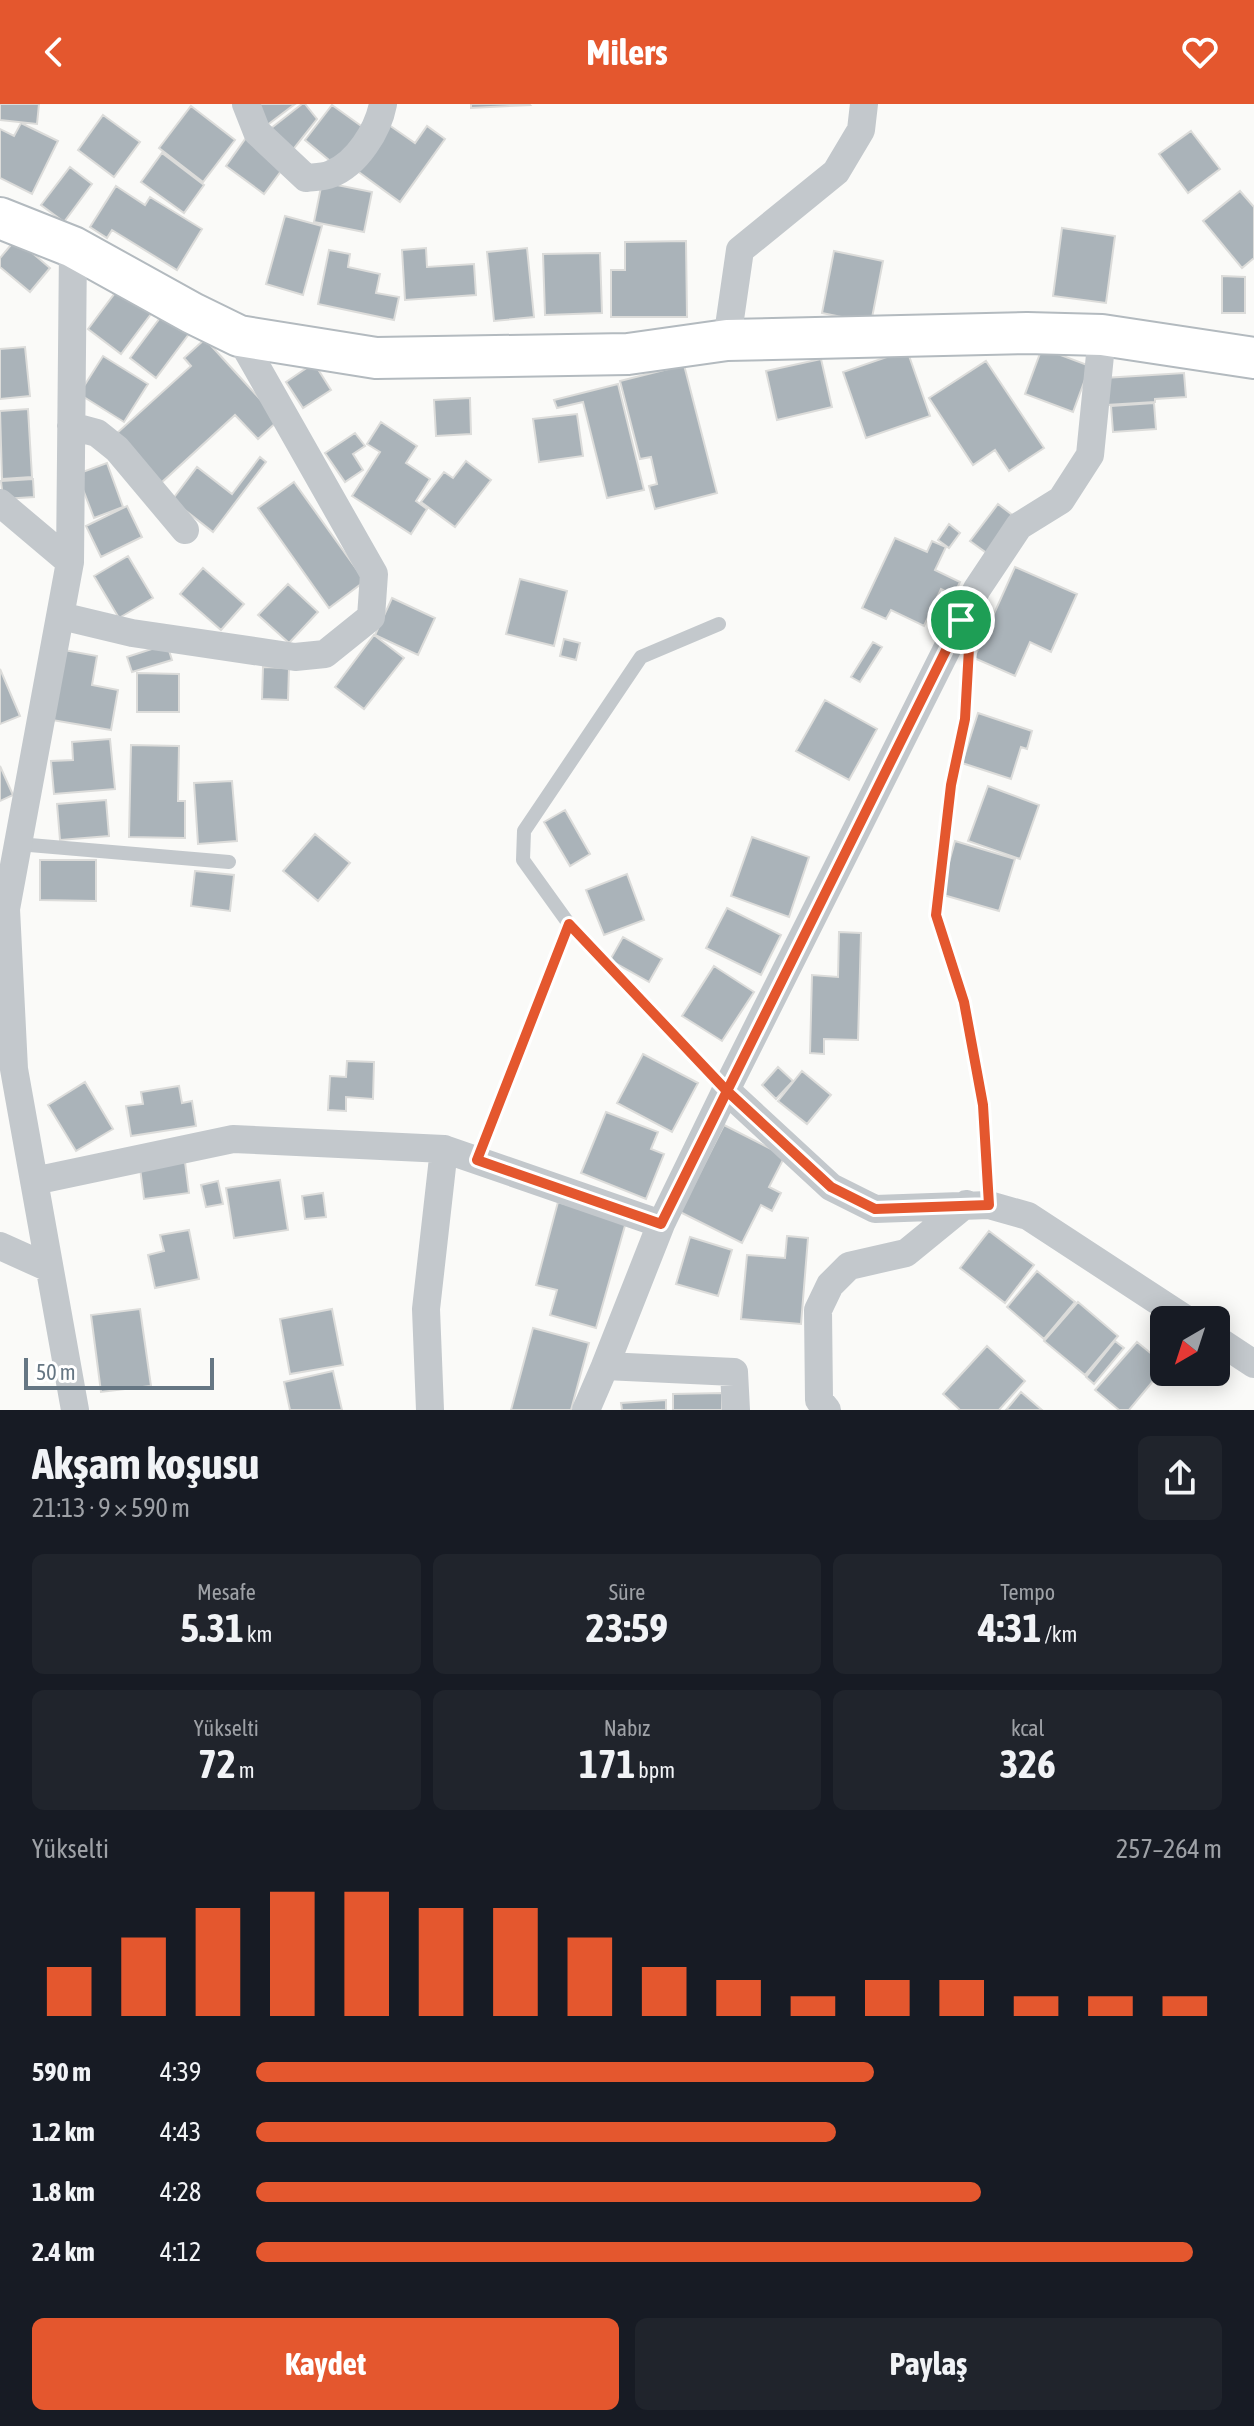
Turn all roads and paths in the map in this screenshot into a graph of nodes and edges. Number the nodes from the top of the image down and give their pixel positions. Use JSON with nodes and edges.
{"nodes":[{"id":1,"x":246,"y":104,"type":"edge"},
{"id":2,"x":383,"y":104,"type":"edge"},
{"id":3,"x":864,"y":104,"type":"edge"},
{"id":4,"x":0,"y":218,"type":"edge"},
{"id":5,"x":73,"y":247,"type":"junction"},
{"id":6,"x":1102,"y":335,"type":"junction"},
{"id":7,"x":239,"y":336,"type":"junction"},
{"id":8,"x":727,"y":340,"type":"junction"},
{"id":9,"x":1254,"y":358,"type":"edge"},
{"id":10,"x":71,"y":426,"type":"junction"},
{"id":11,"x":0,"y":503,"type":"edge"},
{"id":12,"x":185,"y":530,"type":"dead end"},
{"id":13,"x":70,"y":562,"type":"junction"},
{"id":14,"x":61,"y":616,"type":"junction"},
{"id":15,"x":961,"y":620,"type":"junction"},
{"id":16,"x":719,"y":624,"type":"dead end"},
{"id":17,"x":18,"y":844,"type":"junction"},
{"id":18,"x":229,"y":862,"type":"dead end"},
{"id":19,"x":3,"y":907,"type":"edge"},
{"id":20,"x":569,"y":924,"type":"junction"},
{"id":21,"x":726,"y":1090,"type":"junction"},
{"id":22,"x":444,"y":1149,"type":"junction"},
{"id":23,"x":477,"y":1160,"type":"junction"},
{"id":24,"x":34,"y":1181,"type":"junction"},
{"id":25,"x":977,"y":1204,"type":"junction"},
{"id":26,"x":661,"y":1224,"type":"junction"},
{"id":27,"x":0,"y":1246,"type":"edge"},
{"id":28,"x":49,"y":1268,"type":"junction"},
{"id":29,"x":1166,"y":1306,"type":"edge"},
{"id":30,"x":1230,"y":1348,"type":"edge"},
{"id":31,"x":1254,"y":1364,"type":"edge"},
{"id":32,"x":605,"y":1366,"type":"junction"},
{"id":33,"x":75,"y":1410,"type":"edge"},
{"id":34,"x":430,"y":1410,"type":"edge"},
{"id":35,"x":586,"y":1410,"type":"edge"},
{"id":36,"x":736,"y":1410,"type":"edge"},
{"id":37,"x":827,"y":1410,"type":"edge"}],
"edges":[{"from":1,"to":2,"type":"street"},
{"from":3,"to":8,"type":"street"},
{"from":4,"to":5,"type":"main road"},
{"from":5,"to":7,"type":"main road"},
{"from":5,"to":10,"type":"street"},
{"from":6,"to":8,"type":"main road"},
{"from":6,"to":9,"type":"main road"},
{"from":6,"to":15,"type":"street"},
{"from":7,"to":8,"type":"main road"},
{"from":7,"to":14,"type":"street"},
{"from":10,"to":12,"type":"street"},
{"from":10,"to":13,"type":"street"},
{"from":11,"to":13,"type":"street"},
{"from":13,"to":14,"type":"street"},
{"from":14,"to":17,"type":"street"},
{"from":15,"to":21,"type":"street"},
{"from":15,"to":25,"type":"lane"},
{"from":16,"to":20,"type":"lane"},
{"from":17,"to":18,"type":"lane"},
{"from":17,"to":19,"type":"street"},
{"from":19,"to":24,"type":"street"},
{"from":20,"to":21,"type":"lane"},
{"from":20,"to":23,"type":"lane"},
{"from":21,"to":25,"type":"street"},
{"from":21,"to":26,"type":"street"},
{"from":22,"to":23,"type":"street"},
{"from":22,"to":24,"type":"street"},
{"from":22,"to":34,"type":"street"},
{"from":23,"to":26,"type":"street"},
{"from":24,"to":28,"type":"street"},
{"from":25,"to":29,"type":"street"},
{"from":25,"to":37,"type":"street"},
{"from":26,"to":32,"type":"street"},
{"from":27,"to":28,"type":"street"},
{"from":28,"to":33,"type":"street"},
{"from":30,"to":31,"type":"street"},
{"from":32,"to":35,"type":"street"},
{"from":32,"to":36,"type":"street"}]}
